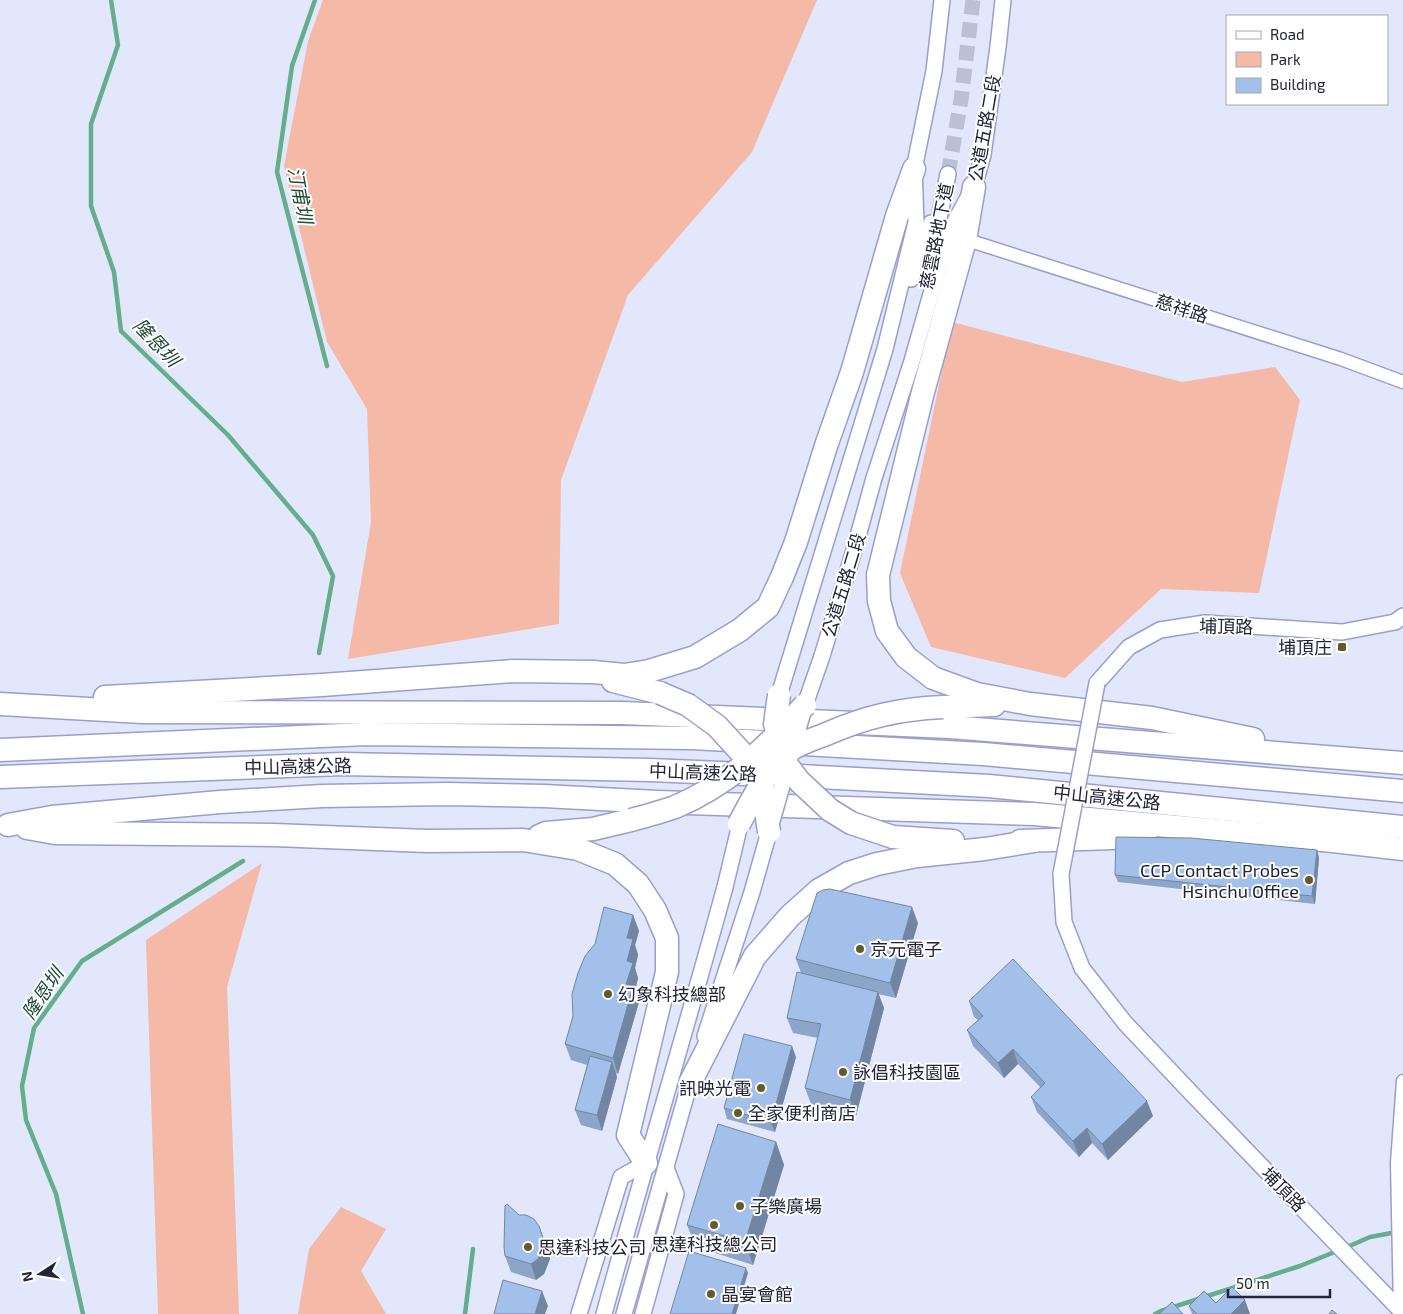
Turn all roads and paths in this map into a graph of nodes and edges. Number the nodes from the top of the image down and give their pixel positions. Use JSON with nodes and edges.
{"nodes":[{"id":1,"x":942,"y":0,"type":"edge"},
{"id":2,"x":1003,"y":0,"type":"edge"},
{"id":3,"x":914,"y":170,"type":"junction"},
{"id":4,"x":974,"y":187,"type":"junction"},
{"id":5,"x":962,"y":239,"type":"junction"},
{"id":6,"x":885,"y":349,"type":"junction"},
{"id":7,"x":912,"y":361,"type":"junction"},
{"id":8,"x":1403,"y":382,"type":"edge"},
{"id":9,"x":1403,"y":616,"type":"edge"},
{"id":10,"x":513,"y":670,"type":"junction"},
{"id":11,"x":779,"y":695,"type":"joint"},
{"id":12,"x":0,"y":704,"type":"edge"},
{"id":13,"x":1030,"y":704,"type":"junction"},
{"id":14,"x":805,"y":706,"type":"joint"},
{"id":15,"x":0,"y":750,"type":"edge"},
{"id":16,"x":1332,"y":756,"type":"junction"},
{"id":17,"x":771,"y":759,"type":"junction"},
{"id":18,"x":1403,"y":763,"type":"edge"},
{"id":19,"x":0,"y":777,"type":"edge"},
{"id":20,"x":1403,"y":791,"type":"edge"},
{"id":21,"x":739,"y":824,"type":"joint"},
{"id":22,"x":4,"y":825,"type":"edge"},
{"id":23,"x":1403,"y":827,"type":"edge"},
{"id":24,"x":769,"y":832,"type":"junction"},
{"id":25,"x":523,"y":840,"type":"junction"},
{"id":26,"x":1034,"y":841,"type":"junction"},
{"id":27,"x":1334,"y":841,"type":"junction"},
{"id":28,"x":1403,"y":849,"type":"edge"},
{"id":29,"x":1403,"y":1081,"type":"edge"},
{"id":30,"x":690,"y":1083,"type":"junction"},
{"id":31,"x":656,"y":1165,"type":"junction"},
{"id":32,"x":1402,"y":1311,"type":"edge"},
{"id":33,"x":578,"y":1314,"type":"edge"},
{"id":34,"x":604,"y":1314,"type":"edge"},
{"id":35,"x":624,"y":1314,"type":"edge"},
{"id":36,"x":643,"y":1314,"type":"edge"}],
"edges":[{"from":1,"to":3,"type":"street","name":"公道五路二段"},
{"from":2,"to":4,"type":"street","name":"公道五路二段"},
{"from":3,"to":6,"type":"street","name":"公道五路二段"},
{"from":3,"to":10,"type":"highway"},
{"from":4,"to":5,"type":"highway"},
{"from":4,"to":7,"type":"street","name":"公道五路二段"},
{"from":5,"to":8,"type":"street","name":"慈祥路"},
{"from":5,"to":13,"type":"highway"},
{"from":6,"to":7,"type":"street","name":"慈雲路地下道"},
{"from":6,"to":11,"type":"street","name":"公道五路二段"},
{"from":7,"to":14,"type":"street","name":"公道五路二段","bridge":true},
{"from":9,"to":32,"type":"street","name":"埔頂路","bridge":true},
{"from":10,"to":12,"type":"highway"},
{"from":10,"to":17,"type":"highway","bridge":true},
{"from":11,"to":17,"type":"highway","bridge":true},
{"from":12,"to":16,"type":"highway"},
{"from":13,"to":16,"type":"highway"},
{"from":13,"to":17,"type":"highway","bridge":true},
{"from":14,"to":17,"type":"highway","bridge":true},
{"from":15,"to":20,"type":"highway","name":"中山高速公路"},
{"from":16,"to":18,"type":"highway"},
{"from":17,"to":21,"type":"highway","bridge":true},
{"from":17,"to":24,"type":"highway","bridge":true},
{"from":17,"to":24,"type":"street","bridge":true},
{"from":17,"to":25,"type":"highway","bridge":true},
{"from":17,"to":26,"type":"highway","bridge":true},
{"from":19,"to":23,"type":"highway","name":"中山高速公路"},
{"from":21,"to":31,"type":"street","bridge":true},
{"from":22,"to":25,"type":"highway"},
{"from":22,"to":27,"type":"highway"},
{"from":24,"to":30,"type":"street"},
{"from":25,"to":31,"type":"highway"},
{"from":26,"to":27,"type":"highway"},
{"from":26,"to":30,"type":"highway"},
{"from":27,"to":28,"type":"highway"},
{"from":29,"to":32,"type":"street"},
{"from":30,"to":31,"type":"street"},
{"from":31,"to":33,"type":"street"},
{"from":31,"to":34,"type":"street"},
{"from":31,"to":35,"type":"street"},
{"from":31,"to":36,"type":"street"}]}
